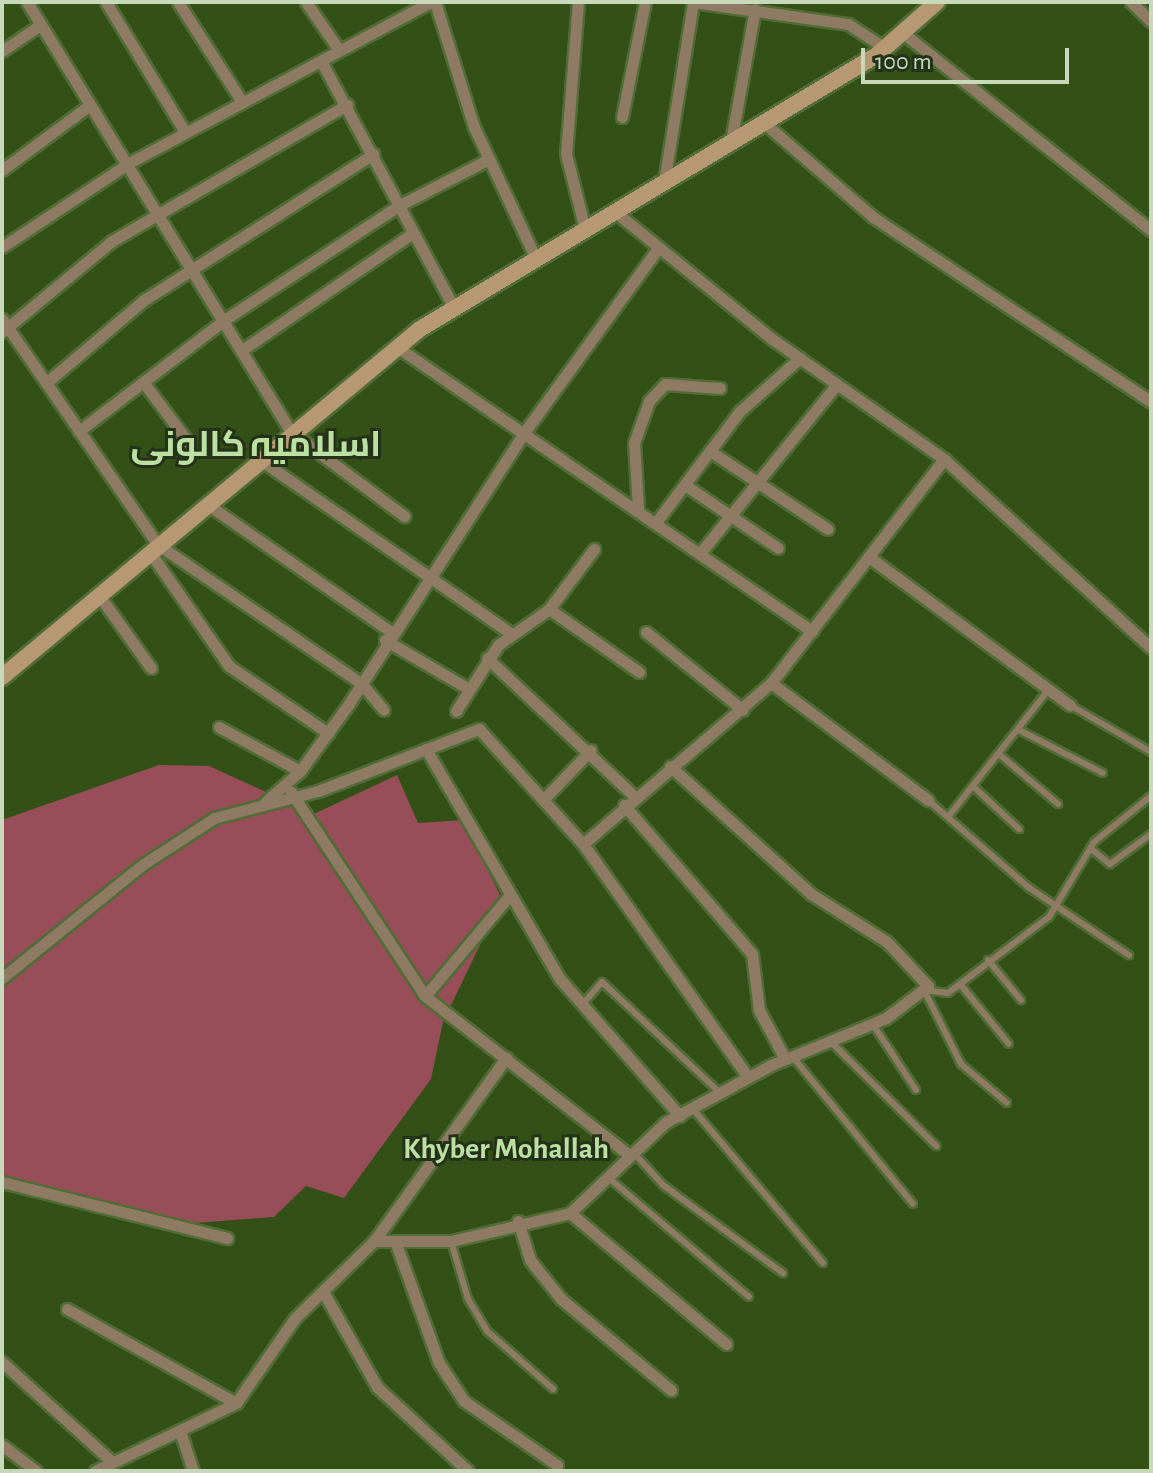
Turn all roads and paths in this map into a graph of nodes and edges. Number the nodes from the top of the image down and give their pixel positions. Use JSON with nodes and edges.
{"nodes":[{"id":1,"x":27,"y":2,"type":"edge"},
{"id":2,"x":106,"y":2,"type":"edge"},
{"id":3,"x":178,"y":2,"type":"edge"},
{"id":4,"x":306,"y":2,"type":"edge"},
{"id":5,"x":429,"y":2,"type":"edge"},
{"id":6,"x":578,"y":2,"type":"edge"},
{"id":7,"x":645,"y":2,"type":"edge"},
{"id":8,"x":693,"y":2,"type":"edge"},
{"id":9,"x":937,"y":2,"type":"edge"},
{"id":10,"x":1131,"y":2,"type":"edge"},
{"id":11,"x":746,"y":5,"type":"edge"},
{"id":12,"x":1151,"y":21,"type":"edge"},
{"id":13,"x":40,"y":25,"type":"junction"},
{"id":14,"x":903,"y":33,"type":"junction"},
{"id":15,"x":885,"y":48,"type":"junction"},
{"id":16,"x":339,"y":50,"type":"junction"},
{"id":17,"x":2,"y":51,"type":"edge"},
{"id":18,"x":321,"y":61,"type":"junction"},
{"id":19,"x":241,"y":100,"type":"junction"},
{"id":20,"x":90,"y":105,"type":"junction"},
{"id":21,"x":347,"y":105,"type":"junction"},
{"id":22,"x":622,"y":117,"type":"dead end"},
{"id":23,"x":763,"y":122,"type":"junction"},
{"id":24,"x":185,"y":132,"type":"junction"},
{"id":25,"x":731,"y":141,"type":"junction"},
{"id":26,"x":373,"y":154,"type":"junction"},
{"id":27,"x":489,"y":159,"type":"junction"},
{"id":28,"x":129,"y":163,"type":"junction"},
{"id":29,"x":2,"y":170,"type":"edge"},
{"id":30,"x":664,"y":182,"type":"junction"},
{"id":31,"x":398,"y":206,"type":"junction"},
{"id":32,"x":614,"y":211,"type":"junction"},
{"id":33,"x":162,"y":216,"type":"junction"},
{"id":34,"x":585,"y":229,"type":"junction"},
{"id":35,"x":1151,"y":230,"type":"edge"},
{"id":36,"x":410,"y":235,"type":"junction"},
{"id":37,"x":2,"y":247,"type":"edge"},
{"id":38,"x":656,"y":251,"type":"junction"},
{"id":39,"x":536,"y":259,"type":"junction"},
{"id":40,"x":192,"y":267,"type":"junction"},
{"id":41,"x":454,"y":308,"type":"junction"},
{"id":42,"x":224,"y":320,"type":"junction"},
{"id":43,"x":4,"y":327,"type":"edge"},
{"id":44,"x":397,"y":347,"type":"junction"},
{"id":45,"x":242,"y":350,"type":"junction"},
{"id":46,"x":800,"y":358,"type":"junction"},
{"id":47,"x":143,"y":382,"type":"junction"},
{"id":48,"x":46,"y":383,"type":"junction"},
{"id":49,"x":837,"y":384,"type":"junction"},
{"id":50,"x":720,"y":388,"type":"dead end"},
{"id":51,"x":1151,"y":402,"type":"edge"},
{"id":52,"x":526,"y":430,"type":"junction"},
{"id":53,"x":79,"y":431,"type":"junction"},
{"id":54,"x":291,"y":432,"type":"junction"},
{"id":55,"x":189,"y":443,"type":"dead end"},
{"id":56,"x":710,"y":451,"type":"junction"},
{"id":57,"x":259,"y":459,"type":"junction"},
{"id":58,"x":944,"y":459,"type":"junction"},
{"id":59,"x":757,"y":482,"type":"junction"},
{"id":60,"x":685,"y":485,"type":"junction"},
{"id":61,"x":207,"y":504,"type":"junction"},
{"id":62,"x":638,"y":508,"type":"junction"},
{"id":63,"x":404,"y":516,"type":"dead end"},
{"id":64,"x":729,"y":517,"type":"junction"},
{"id":65,"x":657,"y":521,"type":"junction"},
{"id":66,"x":828,"y":529,"type":"dead end"},
{"id":67,"x":153,"y":548,"type":"junction"},
{"id":68,"x":778,"y":548,"type":"dead end"},
{"id":69,"x":594,"y":549,"type":"dead end"},
{"id":70,"x":701,"y":552,"type":"junction"},
{"id":71,"x":869,"y":557,"type":"junction"},
{"id":72,"x":429,"y":577,"type":"junction"},
{"id":73,"x":98,"y":594,"type":"junction"},
{"id":74,"x":549,"y":609,"type":"junction"},
{"id":75,"x":812,"y":631,"type":"junction"},
{"id":76,"x":646,"y":632,"type":"dead end"},
{"id":77,"x":510,"y":633,"type":"junction"},
{"id":78,"x":388,"y":636,"type":"junction"},
{"id":79,"x":1151,"y":648,"type":"edge"},
{"id":80,"x":487,"y":658,"type":"junction"},
{"id":81,"x":151,"y":668,"type":"dead end"},
{"id":82,"x":639,"y":672,"type":"dead end"},
{"id":83,"x":2,"y":677,"type":"edge"},
{"id":84,"x":361,"y":683,"type":"junction"},
{"id":85,"x":771,"y":683,"type":"junction"},
{"id":86,"x":469,"y":689,"type":"junction"},
{"id":87,"x":1049,"y":689,"type":"junction"},
{"id":88,"x":1070,"y":705,"type":"joint"},
{"id":89,"x":384,"y":710,"type":"dead end"},
{"id":90,"x":743,"y":710,"type":"junction"},
{"id":91,"x":456,"y":711,"type":"dead end"},
{"id":92,"x":219,"y":727,"type":"dead end"},
{"id":93,"x":1019,"y":730,"type":"junction"},
{"id":94,"x":328,"y":733,"type":"junction"},
{"id":95,"x":426,"y":749,"type":"junction"},
{"id":96,"x":591,"y":750,"type":"junction"},
{"id":97,"x":1151,"y":752,"type":"edge"},
{"id":98,"x":1000,"y":755,"type":"junction"},
{"id":99,"x":670,"y":766,"type":"junction"},
{"id":100,"x":300,"y":771,"type":"junction"},
{"id":101,"x":1103,"y":773,"type":"dead end"},
{"id":102,"x":286,"y":784,"type":"junction"},
{"id":103,"x":976,"y":789,"type":"junction"},
{"id":104,"x":634,"y":796,"type":"junction"},
{"id":105,"x":1151,"y":796,"type":"edge"},
{"id":106,"x":294,"y":797,"type":"junction"},
{"id":107,"x":543,"y":800,"type":"junction"},
{"id":108,"x":928,"y":800,"type":"joint"},
{"id":109,"x":1058,"y":804,"type":"dead end"},
{"id":110,"x":261,"y":805,"type":"junction"},
{"id":111,"x":624,"y":805,"type":"junction"},
{"id":112,"x":948,"y":817,"type":"junction"},
{"id":113,"x":1019,"y":829,"type":"dead end"},
{"id":114,"x":1151,"y":834,"type":"edge"},
{"id":115,"x":583,"y":844,"type":"junction"},
{"id":116,"x":1090,"y":848,"type":"junction"},
{"id":117,"x":509,"y":896,"type":"junction"},
{"id":118,"x":1056,"y":902,"type":"junction"},
{"id":119,"x":1129,"y":955,"type":"dead end"},
{"id":120,"x":988,"y":960,"type":"junction"},
{"id":121,"x":2,"y":978,"type":"edge"},
{"id":122,"x":960,"y":984,"type":"junction"},
{"id":123,"x":924,"y":990,"type":"junction"},
{"id":124,"x":425,"y":996,"type":"junction"},
{"id":125,"x":1021,"y":1000,"type":"dead end"},
{"id":126,"x":582,"y":1005,"type":"junction"},
{"id":127,"x":872,"y":1023,"type":"junction"},
{"id":128,"x":829,"y":1040,"type":"junction"},
{"id":129,"x":1009,"y":1044,"type":"dead end"},
{"id":130,"x":506,"y":1058,"type":"junction"},
{"id":131,"x":788,"y":1058,"type":"junction"},
{"id":132,"x":747,"y":1076,"type":"junction"},
{"id":133,"x":916,"y":1090,"type":"dead end"},
{"id":134,"x":718,"y":1091,"type":"junction"},
{"id":135,"x":1007,"y":1103,"type":"dead end"},
{"id":136,"x":692,"y":1108,"type":"junction"},
{"id":137,"x":680,"y":1116,"type":"junction"},
{"id":138,"x":936,"y":1146,"type":"dead end"},
{"id":139,"x":631,"y":1154,"type":"junction"},
{"id":140,"x":610,"y":1179,"type":"junction"},
{"id":141,"x":2,"y":1182,"type":"edge"},
{"id":142,"x":913,"y":1204,"type":"dead end"},
{"id":143,"x":570,"y":1213,"type":"junction"},
{"id":144,"x":518,"y":1221,"type":"junction"},
{"id":145,"x":227,"y":1238,"type":"dead end"},
{"id":146,"x":374,"y":1241,"type":"junction"},
{"id":147,"x":395,"y":1241,"type":"junction"},
{"id":148,"x":451,"y":1241,"type":"junction"},
{"id":149,"x":823,"y":1263,"type":"dead end"},
{"id":150,"x":783,"y":1273,"type":"dead end"},
{"id":151,"x":325,"y":1295,"type":"junction"},
{"id":152,"x":749,"y":1297,"type":"dead end"},
{"id":153,"x":67,"y":1309,"type":"dead end"},
{"id":154,"x":726,"y":1344,"type":"dead end"},
{"id":155,"x":2,"y":1362,"type":"edge"},
{"id":156,"x":553,"y":1389,"type":"dead end"},
{"id":157,"x":671,"y":1390,"type":"dead end"},
{"id":158,"x":236,"y":1403,"type":"junction"},
{"id":159,"x":181,"y":1434,"type":"junction"},
{"id":160,"x":2,"y":1445,"type":"edge"},
{"id":161,"x":111,"y":1461,"type":"junction"},
{"id":162,"x":557,"y":1465,"type":"dead end"},
{"id":163,"x":36,"y":1471,"type":"edge"},
{"id":164,"x":95,"y":1471,"type":"edge"},
{"id":165,"x":193,"y":1471,"type":"edge"},
{"id":166,"x":468,"y":1471,"type":"edge"}],
"edges":[{"from":1,"to":13,"type":"street"},
{"from":2,"to":24,"type":"street"},
{"from":3,"to":19,"type":"street"},
{"from":4,"to":16,"type":"street"},
{"from":5,"to":16,"type":"street"},
{"from":5,"to":27,"type":"street"},
{"from":6,"to":34,"type":"street"},
{"from":7,"to":22,"type":"street"},
{"from":8,"to":11,"type":"street"},
{"from":8,"to":30,"type":"street"},
{"from":9,"to":14,"type":"street"},
{"from":10,"to":12,"type":"street"},
{"from":11,"to":15,"type":"street"},
{"from":11,"to":25,"type":"street"},
{"from":13,"to":17,"type":"street"},
{"from":13,"to":20,"type":"street"},
{"from":14,"to":15,"type":"street"},
{"from":14,"to":35,"type":"street"},
{"from":15,"to":23,"type":"street"},
{"from":16,"to":18,"type":"street"},
{"from":18,"to":19,"type":"street"},
{"from":18,"to":21,"type":"street"},
{"from":19,"to":24,"type":"street"},
{"from":20,"to":28,"type":"street"},
{"from":20,"to":29,"type":"street"},
{"from":21,"to":26,"type":"street"},
{"from":21,"to":33,"type":"street"},
{"from":23,"to":25,"type":"street"},
{"from":23,"to":51,"type":"street"},
{"from":24,"to":28,"type":"street"},
{"from":25,"to":30,"type":"street"},
{"from":26,"to":31,"type":"street"},
{"from":26,"to":40,"type":"street"},
{"from":27,"to":31,"type":"street"},
{"from":27,"to":39,"type":"street"},
{"from":28,"to":33,"type":"street"},
{"from":28,"to":37,"type":"street"},
{"from":30,"to":32,"type":"street"},
{"from":31,"to":36,"type":"street"},
{"from":31,"to":42,"type":"street"},
{"from":32,"to":34,"type":"street"},
{"from":32,"to":38,"type":"street"},
{"from":33,"to":40,"type":"street"},
{"from":33,"to":43,"type":"street"},
{"from":34,"to":39,"type":"street"},
{"from":36,"to":41,"type":"street"},
{"from":36,"to":45,"type":"street"},
{"from":38,"to":46,"type":"street"},
{"from":38,"to":52,"type":"street"},
{"from":39,"to":41,"type":"street"},
{"from":40,"to":42,"type":"street"},
{"from":40,"to":48,"type":"street"},
{"from":41,"to":44,"type":"street"},
{"from":42,"to":45,"type":"street"},
{"from":42,"to":47,"type":"street"},
{"from":43,"to":48,"type":"street"},
{"from":44,"to":52,"type":"street"},
{"from":44,"to":54,"type":"street"},
{"from":45,"to":54,"type":"street"},
{"from":46,"to":49,"type":"street"},
{"from":46,"to":56,"type":"street"},
{"from":47,"to":53,"type":"street"},
{"from":47,"to":55,"type":"street"},
{"from":48,"to":53,"type":"street"},
{"from":49,"to":58,"type":"street"},
{"from":49,"to":59,"type":"street"},
{"from":50,"to":62,"type":"street"},
{"from":52,"to":62,"type":"street"},
{"from":52,"to":72,"type":"street"},
{"from":53,"to":67,"type":"street"},
{"from":54,"to":57,"type":"street"},
{"from":54,"to":63,"type":"street"},
{"from":56,"to":59,"type":"street"},
{"from":56,"to":60,"type":"street"},
{"from":57,"to":61,"type":"street"},
{"from":57,"to":72,"type":"street"},
{"from":58,"to":71,"type":"street"},
{"from":58,"to":79,"type":"street"},
{"from":59,"to":64,"type":"street"},
{"from":59,"to":66,"type":"street"},
{"from":60,"to":64,"type":"street"},
{"from":60,"to":65,"type":"street"},
{"from":61,"to":67,"type":"street"},
{"from":61,"to":78,"type":"street"},
{"from":62,"to":65,"type":"street"},
{"from":64,"to":68,"type":"street"},
{"from":64,"to":70,"type":"street"},
{"from":65,"to":70,"type":"street"},
{"from":67,"to":73,"type":"street"},
{"from":67,"to":84,"type":"street"},
{"from":67,"to":94,"type":"street"},
{"from":69,"to":74,"type":"street"},
{"from":70,"to":75,"type":"street"},
{"from":71,"to":75,"type":"street"},
{"from":71,"to":87,"type":"street"},
{"from":72,"to":77,"type":"street"},
{"from":72,"to":78,"type":"street"},
{"from":73,"to":81,"type":"street"},
{"from":73,"to":83,"type":"street"},
{"from":74,"to":77,"type":"street"},
{"from":74,"to":82,"type":"street"},
{"from":75,"to":85,"type":"street"},
{"from":76,"to":90,"type":"street"},
{"from":77,"to":80,"type":"street"},
{"from":78,"to":84,"type":"street"},
{"from":78,"to":86,"type":"street"},
{"from":80,"to":86,"type":"street"},
{"from":80,"to":96,"type":"street"},
{"from":84,"to":89,"type":"street"},
{"from":84,"to":94,"type":"street"},
{"from":85,"to":90,"type":"street"},
{"from":85,"to":108,"type":"street"},
{"from":86,"to":91,"type":"street"},
{"from":87,"to":88,"type":"street"},
{"from":87,"to":93,"type":"lane"},
{"from":88,"to":97,"type":"lane"},
{"from":90,"to":99,"type":"street"},
{"from":92,"to":100,"type":"street"},
{"from":93,"to":98,"type":"lane"},
{"from":93,"to":101,"type":"lane"},
{"from":94,"to":100,"type":"street"},
{"from":95,"to":106,"type":"street"},
{"from":95,"to":107,"type":"street"},
{"from":95,"to":117,"type":"street"},
{"from":96,"to":104,"type":"street"},
{"from":96,"to":107,"type":"street"},
{"from":98,"to":103,"type":"lane"},
{"from":98,"to":109,"type":"lane"},
{"from":99,"to":104,"type":"street"},
{"from":99,"to":123,"type":"street"},
{"from":100,"to":102,"type":"street"},
{"from":102,"to":106,"type":"street"},
{"from":102,"to":110,"type":"street"},
{"from":103,"to":112,"type":"lane"},
{"from":103,"to":113,"type":"lane"},
{"from":104,"to":111,"type":"street"},
{"from":105,"to":116,"type":"lane"},
{"from":106,"to":110,"type":"street"},
{"from":106,"to":124,"type":"street"},
{"from":107,"to":115,"type":"street"},
{"from":108,"to":112,"type":"lane"},
{"from":110,"to":121,"type":"street"},
{"from":111,"to":115,"type":"street"},
{"from":111,"to":131,"type":"street"},
{"from":112,"to":118,"type":"lane"},
{"from":114,"to":116,"type":"lane"},
{"from":115,"to":132,"type":"street"},
{"from":116,"to":118,"type":"lane"},
{"from":117,"to":124,"type":"street"},
{"from":117,"to":126,"type":"street"},
{"from":118,"to":119,"type":"lane"},
{"from":118,"to":120,"type":"lane"},
{"from":120,"to":122,"type":"lane"},
{"from":120,"to":125,"type":"lane"},
{"from":122,"to":123,"type":"lane"},
{"from":122,"to":129,"type":"lane"},
{"from":123,"to":127,"type":"street"},
{"from":123,"to":135,"type":"lane"},
{"from":124,"to":130,"type":"street"},
{"from":126,"to":134,"type":"lane"},
{"from":126,"to":137,"type":"street"},
{"from":127,"to":128,"type":"street"},
{"from":127,"to":133,"type":"lane"},
{"from":128,"to":131,"type":"street"},
{"from":128,"to":138,"type":"lane"},
{"from":130,"to":139,"type":"street"},
{"from":130,"to":146,"type":"street"},
{"from":131,"to":132,"type":"street"},
{"from":131,"to":142,"type":"lane"},
{"from":132,"to":134,"type":"street"},
{"from":134,"to":136,"type":"street"},
{"from":136,"to":137,"type":"street"},
{"from":136,"to":149,"type":"lane"},
{"from":137,"to":139,"type":"street"},
{"from":139,"to":140,"type":"street"},
{"from":139,"to":150,"type":"lane"},
{"from":140,"to":143,"type":"street"},
{"from":140,"to":152,"type":"lane"},
{"from":141,"to":145,"type":"street"},
{"from":143,"to":144,"type":"street"},
{"from":143,"to":154,"type":"street"},
{"from":144,"to":148,"type":"street"},
{"from":144,"to":157,"type":"street"},
{"from":146,"to":147,"type":"street"},
{"from":146,"to":151,"type":"street"},
{"from":147,"to":148,"type":"street"},
{"from":147,"to":162,"type":"street"},
{"from":148,"to":156,"type":"lane"},
{"from":151,"to":158,"type":"street"},
{"from":151,"to":166,"type":"street"},
{"from":153,"to":158,"type":"street"},
{"from":155,"to":161,"type":"street"},
{"from":158,"to":159,"type":"street"},
{"from":159,"to":161,"type":"street"},
{"from":159,"to":165,"type":"street"},
{"from":160,"to":163,"type":"street"},
{"from":161,"to":164,"type":"street"}]}
